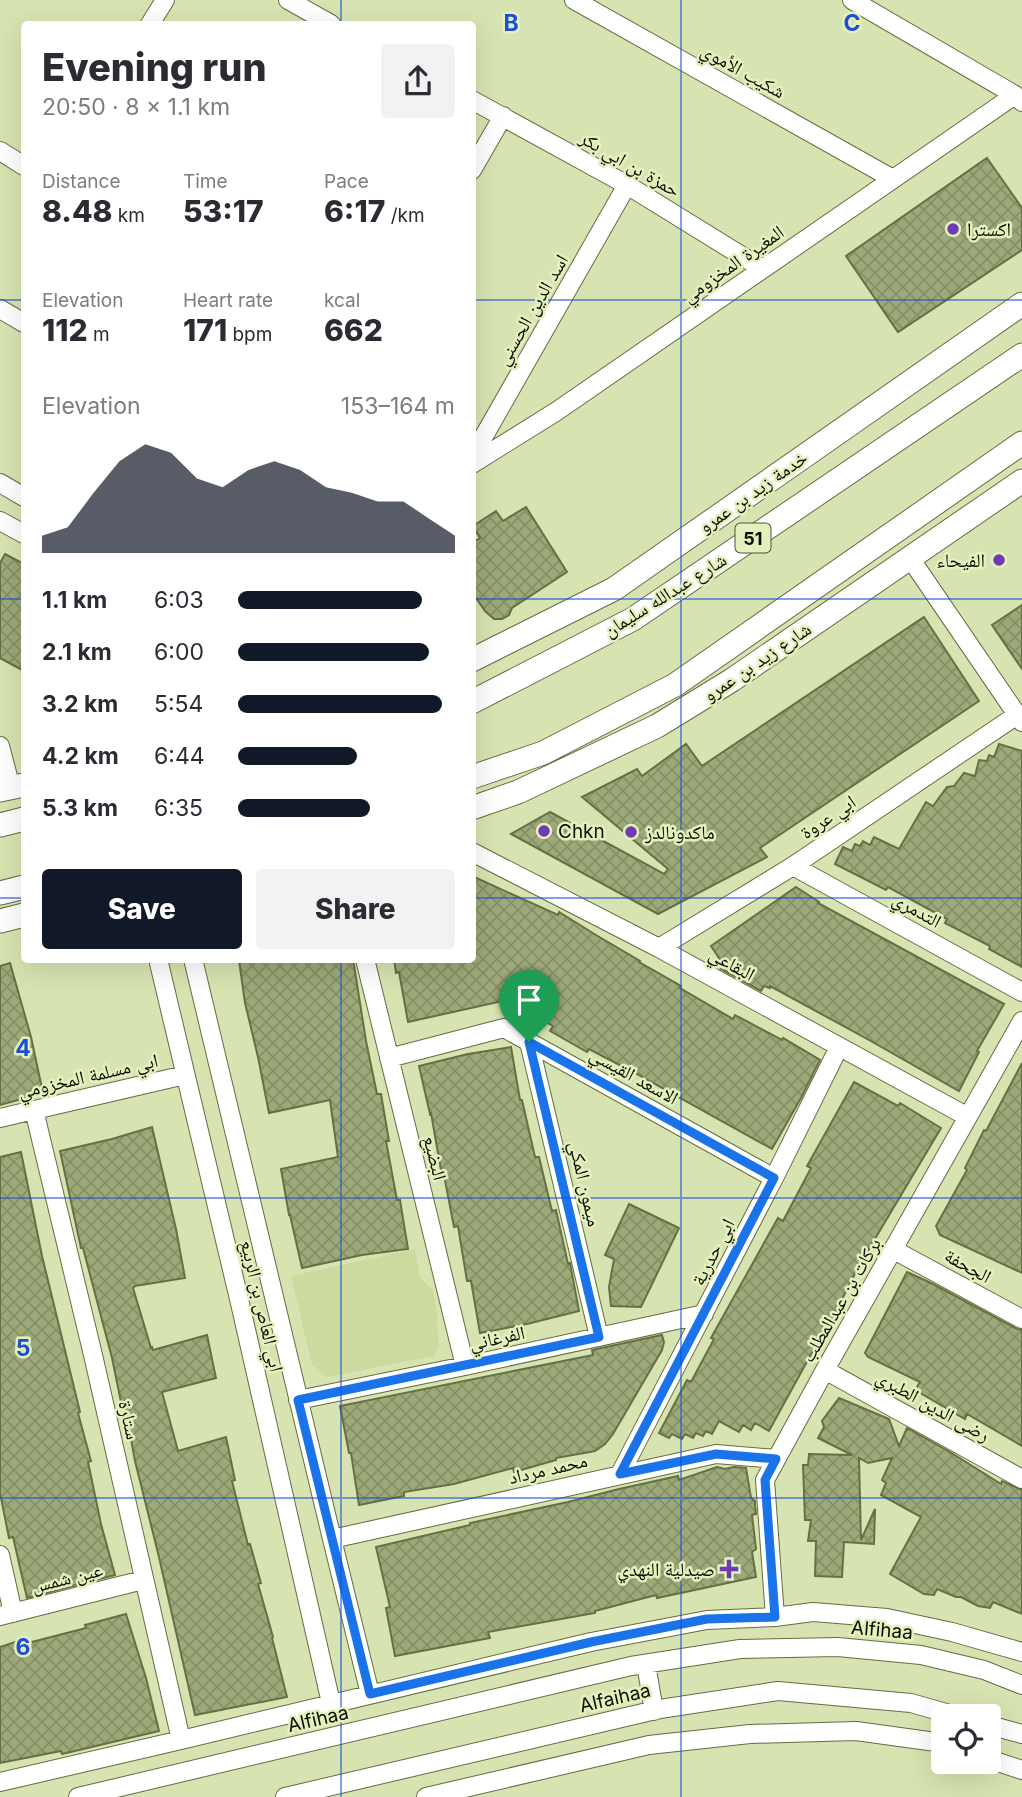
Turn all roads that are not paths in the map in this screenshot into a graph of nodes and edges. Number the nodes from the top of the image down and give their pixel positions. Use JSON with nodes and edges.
{"nodes":[{"id":1,"x":165,"y":0,"type":"edge"},
{"id":2,"x":288,"y":0,"type":"edge"},
{"id":3,"x":574,"y":0,"type":"edge"},
{"id":4,"x":852,"y":0,"type":"edge"},
{"id":5,"x":152,"y":21,"type":"edge"},
{"id":6,"x":326,"y":21,"type":"edge"},
{"id":7,"x":1018,"y":98,"type":"edge"},
{"id":8,"x":476,"y":102,"type":"edge"},
{"id":9,"x":503,"y":116,"type":"junction"},
{"id":10,"x":0,"y":151,"type":"edge"},
{"id":11,"x":476,"y":163,"type":"edge"},
{"id":12,"x":21,"y":164,"type":"edge"},
{"id":13,"x":893,"y":179,"type":"junction"},
{"id":14,"x":627,"y":185,"type":"junction"},
{"id":15,"x":763,"y":269,"type":"junction"},
{"id":16,"x":1022,"y":304,"type":"edge"},
{"id":17,"x":0,"y":309,"type":"edge"},
{"id":18,"x":21,"y":321,"type":"edge"},
{"id":19,"x":1022,"y":355,"type":"edge"},
{"id":20,"x":1022,"y":443,"type":"edge"},
{"id":21,"x":476,"y":450,"type":"edge"},
{"id":22,"x":476,"y":462,"type":"edge"},
{"id":23,"x":1022,"y":481,"type":"edge"},
{"id":24,"x":0,"y":483,"type":"edge"},
{"id":25,"x":21,"y":495,"type":"edge"},
{"id":26,"x":0,"y":521,"type":"edge"},
{"id":27,"x":21,"y":532,"type":"edge"},
{"id":28,"x":910,"y":558,"type":"junction"},
{"id":29,"x":614,"y":589,"type":"junction"},
{"id":30,"x":633,"y":619,"type":"junction"},
{"id":31,"x":476,"y":658,"type":"edge"},
{"id":32,"x":675,"y":685,"type":"junction"},
{"id":33,"x":476,"y":700,"type":"edge"},
{"id":34,"x":690,"y":706,"type":"junction"},
{"id":35,"x":1020,"y":719,"type":"edge"},
{"id":36,"x":0,"y":746,"type":"edge"},
{"id":37,"x":476,"y":776,"type":"edge"},
{"id":38,"x":12,"y":788,"type":"edge"},
{"id":39,"x":476,"y":807,"type":"edge"},
{"id":40,"x":21,"y":820,"type":"edge"},
{"id":41,"x":0,"y":825,"type":"edge"},
{"id":42,"x":476,"y":854,"type":"edge"},
{"id":43,"x":793,"y":866,"type":"junction"},
{"id":44,"x":21,"y":888,"type":"edge"},
{"id":45,"x":0,"y":893,"type":"edge"},
{"id":46,"x":21,"y":916,"type":"edge"},
{"id":47,"x":0,"y":921,"type":"edge"},
{"id":48,"x":659,"y":948,"type":"junction"},
{"id":49,"x":159,"y":963,"type":"edge"},
{"id":50,"x":194,"y":963,"type":"edge"},
{"id":51,"x":366,"y":963,"type":"edge"},
{"id":52,"x":1022,"y":992,"type":"edge"},
{"id":53,"x":1022,"y":1021,"type":"edge"},
{"id":54,"x":529,"y":1042,"type":"junction"},
{"id":55,"x":839,"y":1047,"type":"junction"},
{"id":56,"x":389,"y":1058,"type":"junction"},
{"id":57,"x":185,"y":1074,"type":"junction"},
{"id":58,"x":34,"y":1110,"type":"junction"},
{"id":59,"x":968,"y":1117,"type":"junction"},
{"id":60,"x":0,"y":1118,"type":"edge"},
{"id":61,"x":774,"y":1178,"type":"junction"},
{"id":62,"x":894,"y":1250,"type":"junction"},
{"id":63,"x":1019,"y":1311,"type":"edge"},
{"id":64,"x":704,"y":1314,"type":"junction"},
{"id":65,"x":599,"y":1337,"type":"junction"},
{"id":66,"x":465,"y":1366,"type":"junction"},
{"id":67,"x":825,"y":1370,"type":"junction"},
{"id":68,"x":298,"y":1400,"type":"junction"},
{"id":69,"x":776,"y":1459,"type":"junction"},
{"id":70,"x":620,"y":1474,"type":"junction"},
{"id":71,"x":1022,"y":1479,"type":"edge"},
{"id":72,"x":331,"y":1539,"type":"junction"},
{"id":73,"x":0,"y":1555,"type":"edge"},
{"id":74,"x":144,"y":1580,"type":"junction"},
{"id":75,"x":7,"y":1614,"type":"edge"},
{"id":76,"x":775,"y":1617,"type":"junction"},
{"id":77,"x":957,"y":1633,"type":"junction"},
{"id":78,"x":1022,"y":1652,"type":"edge"},
{"id":79,"x":534,"y":1655,"type":"junction"},
{"id":80,"x":949,"y":1662,"type":"junction"},
{"id":81,"x":646,"y":1664,"type":"junction"},
{"id":82,"x":1022,"y":1685,"type":"edge"},
{"id":83,"x":540,"y":1688,"type":"junction"},
{"id":84,"x":370,"y":1694,"type":"junction"},
{"id":85,"x":331,"y":1703,"type":"junction"},
{"id":86,"x":931,"y":1709,"type":"edge"},
{"id":87,"x":654,"y":1711,"type":"junction"},
{"id":88,"x":1001,"y":1728,"type":"edge"},
{"id":89,"x":1022,"y":1734,"type":"edge"},
{"id":90,"x":181,"y":1740,"type":"junction"},
{"id":91,"x":931,"y":1741,"type":"edge"},
{"id":92,"x":116,"y":1756,"type":"junction"},
{"id":93,"x":1001,"y":1763,"type":"edge"},
{"id":94,"x":1022,"y":1770,"type":"edge"},
{"id":95,"x":0,"y":1782,"type":"edge"},
{"id":96,"x":124,"y":1786,"type":"junction"},
{"id":97,"x":325,"y":1792,"type":"edge"},
{"id":98,"x":78,"y":1797,"type":"edge"},
{"id":99,"x":285,"y":1797,"type":"edge"},
{"id":100,"x":426,"y":1797,"type":"edge"}],
"edges":[{"from":1,"to":5,"type":"street"},
{"from":2,"to":6,"type":"street"},
{"from":3,"to":13,"type":"street","name":"شكيب الأموي"},
{"from":4,"to":7,"type":"street"},
{"from":7,"to":13,"type":"street","name":"المغيرة المخزومي"},
{"from":8,"to":9,"type":"street","name":"حمزة بن ابي بكر"},
{"from":9,"to":11,"type":"street"},
{"from":9,"to":14,"type":"street","name":"حمزة بن ابي بكر"},
{"from":10,"to":12,"type":"street"},
{"from":13,"to":15,"type":"street","name":"المغيرة المخزومي"},
{"from":14,"to":15,"type":"street","name":"حمزة بن ابي بكر"},
{"from":14,"to":21,"type":"street","name":"اسد الدين الحسني"},
{"from":15,"to":22,"type":"street","name":"المغيرة المخزومي"},
{"from":16,"to":29,"type":"main road","name":"خدمة زيد بن عمرو"},
{"from":17,"to":18,"type":"street"},
{"from":19,"to":30,"type":"main road","name":"شارع عبدالله سليمان","number":"51"},
{"from":20,"to":32,"type":"main road"},
{"from":23,"to":28,"type":"main road","name":"شارع زيد بن عمرو"},
{"from":24,"to":25,"type":"street"},
{"from":26,"to":27,"type":"street"},
{"from":28,"to":34,"type":"main road","name":"شارع زيد بن عمرو"},
{"from":28,"to":35,"type":"street"},
{"from":29,"to":30,"type":"main road"},
{"from":29,"to":31,"type":"main road","name":"خدمة زيد بن عمرو"},
{"from":30,"to":33,"type":"main road","name":"شارع عبدالله سليمان","number":"51"},
{"from":32,"to":34,"type":"main road"},
{"from":32,"to":37,"type":"main road"},
{"from":34,"to":39,"type":"main road","name":"شارع زيد بن عمرو"},
{"from":35,"to":43,"type":"street","name":"ابي عروة"},
{"from":36,"to":38,"type":"street"},
{"from":40,"to":41,"type":"main road"},
{"from":42,"to":48,"type":"street","name":"البقاعي"},
{"from":43,"to":48,"type":"street","name":"ابي عروة"},
{"from":43,"to":52,"type":"street","name":"التدمري"},
{"from":44,"to":45,"type":"main road"},
{"from":46,"to":47,"type":"main road"},
{"from":48,"to":55,"type":"street","name":"البقاعي"},
{"from":49,"to":57,"type":"street","name":"ابي العاص بن الربيع"},
{"from":50,"to":68,"type":"street","name":"ابي العاص بن الربيع"},
{"from":51,"to":56,"type":"street","name":"البضيع"},
{"from":53,"to":59,"type":"street","name":"بركات بن عبدالمطلب"},
{"from":54,"to":56,"type":"street","name":"الاسعد القيسي"},
{"from":54,"to":61,"type":"street","name":"الاسعد القيسي"},
{"from":54,"to":65,"type":"street","name":"ميمون المكي"},
{"from":55,"to":59,"type":"street","name":"البقاعي"},
{"from":55,"to":61,"type":"street","name":"ابي حدرية"},
{"from":56,"to":66,"type":"street","name":"البضيع"},
{"from":57,"to":58,"type":"street","name":"ابي مسلمة المخزومي"},
{"from":57,"to":85,"type":"street","name":"ابي العاص بن الربيع"},
{"from":58,"to":60,"type":"street","name":"ابي مسلمة المخزومي"},
{"from":58,"to":74,"type":"street","name":"ستارة"},
{"from":59,"to":62,"type":"street","name":"بركات بن عبدالمطلب"},
{"from":61,"to":64,"type":"street","name":"ابي حدرية"},
{"from":62,"to":63,"type":"street","name":"الجحفة"},
{"from":62,"to":67,"type":"street","name":"بركات بن عبدالمطلب"},
{"from":64,"to":65,"type":"street","name":"الفرغاني"},
{"from":64,"to":70,"type":"street","name":"ابي حدرية"},
{"from":65,"to":66,"type":"street","name":"الفرغاني"},
{"from":66,"to":68,"type":"street","name":"الفرغاني"},
{"from":67,"to":69,"type":"street","name":"بركات بن عبدالمطلب"},
{"from":67,"to":71,"type":"street","name":"رضى الدين الطبري"},
{"from":68,"to":72,"type":"street","name":"ابي العاص بن الربيع"},
{"from":69,"to":70,"type":"street","name":"محمد مرداد"},
{"from":69,"to":76,"type":"street","name":"بركات بن عبدالمطلب"},
{"from":70,"to":72,"type":"street","name":"محمد مرداد"},
{"from":72,"to":84,"type":"street","name":"ابي العاص بن الربيع"},
{"from":73,"to":75,"type":"street"},
{"from":74,"to":75,"type":"street","name":"عين شمس"},
{"from":74,"to":90,"type":"street","name":"ستارة"},
{"from":76,"to":77,"type":"street"},
{"from":76,"to":79,"type":"street"},
{"from":77,"to":78,"type":"street"},
{"from":77,"to":80,"type":"street"},
{"from":79,"to":83,"type":"street"},
{"from":79,"to":84,"type":"street"},
{"from":80,"to":81,"type":"street","name":"Alfihaa"},
{"from":80,"to":82,"type":"street","name":"Alfihaa"},
{"from":81,"to":83,"type":"street","name":"Alfihaa"},
{"from":81,"to":87,"type":"street"},
{"from":83,"to":96,"type":"street","name":"Alfihaa"},
{"from":84,"to":85,"type":"street"},
{"from":85,"to":90,"type":"street"},
{"from":86,"to":87,"type":"street","name":"Alfaihaa"},
{"from":87,"to":97,"type":"street","name":"Alfaihaa"},
{"from":88,"to":89,"type":"street"},
{"from":90,"to":92,"type":"street"},
{"from":91,"to":100,"type":"street"},
{"from":92,"to":95,"type":"street"},
{"from":92,"to":96,"type":"street"},
{"from":93,"to":94,"type":"street"},
{"from":96,"to":98,"type":"street","name":"Alfihaa"},
{"from":97,"to":99,"type":"street","name":"Alfaihaa"}]}
